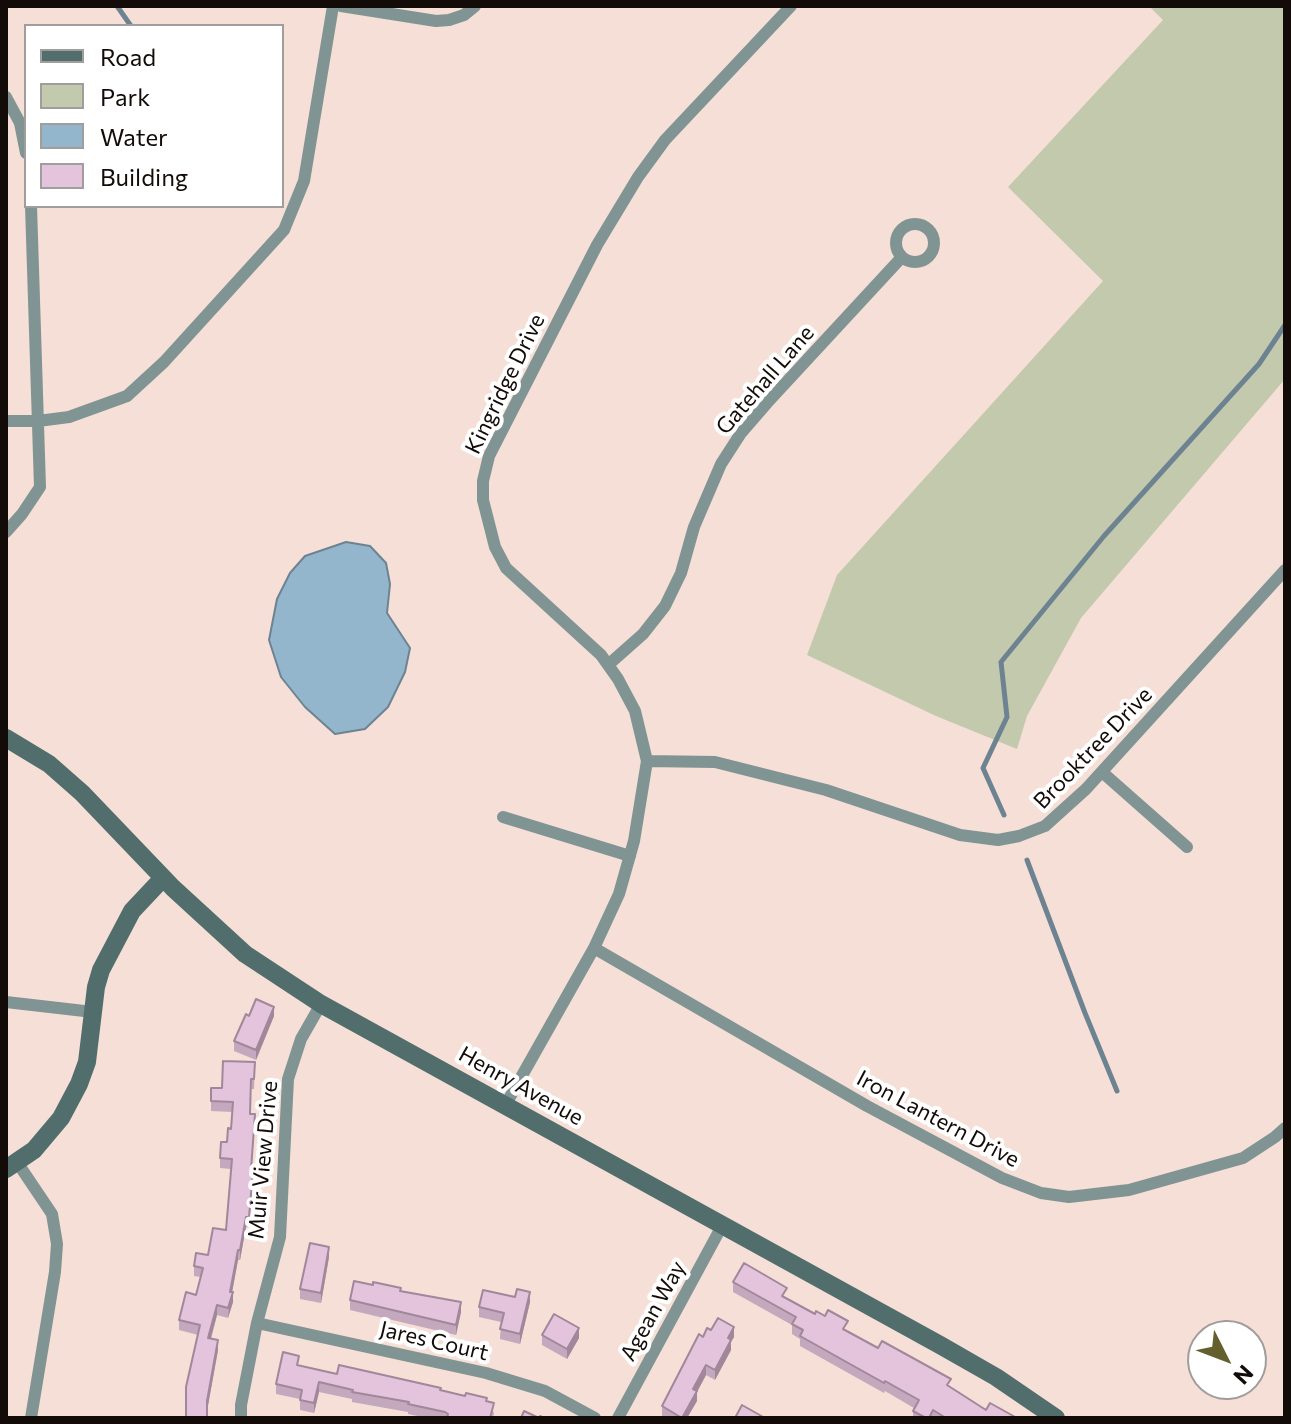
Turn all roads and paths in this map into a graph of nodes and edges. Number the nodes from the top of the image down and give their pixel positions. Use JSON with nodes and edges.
{"nodes":[{"id":1,"x":333,"y":6,"type":"edge"},
{"id":2,"x":341,"y":6,"type":"edge"},
{"id":3,"x":475,"y":6,"type":"edge"},
{"id":4,"x":791,"y":6,"type":"edge"},
{"id":5,"x":6,"y":97,"type":"edge"},
{"id":6,"x":24,"y":143,"type":"edge"},
{"id":7,"x":31,"y":208,"type":"edge"},
{"id":8,"x":902,"y":257,"type":"dead end"},
{"id":9,"x":6,"y":421,"type":"edge"},
{"id":10,"x":38,"y":421,"type":"junction"},
{"id":11,"x":6,"y":532,"type":"edge"},
{"id":12,"x":1285,"y":570,"type":"edge"},
{"id":13,"x":608,"y":665,"type":"junction"},
{"id":14,"x":6,"y":738,"type":"edge"},
{"id":15,"x":647,"y":761,"type":"junction"},
{"id":16,"x":1102,"y":772,"type":"junction"},
{"id":17,"x":503,"y":817,"type":"dead end"},
{"id":18,"x":1187,"y":847,"type":"dead end"},
{"id":19,"x":630,"y":856,"type":"junction"},
{"id":20,"x":163,"y":878,"type":"junction"},
{"id":21,"x":594,"y":948,"type":"junction"},
{"id":22,"x":6,"y":1002,"type":"edge"},
{"id":23,"x":321,"y":1004,"type":"junction"},
{"id":24,"x":93,"y":1012,"type":"junction"},
{"id":25,"x":506,"y":1104,"type":"junction"},
{"id":26,"x":1285,"y":1128,"type":"edge"},
{"id":27,"x":12,"y":1166,"type":"edge"},
{"id":28,"x":723,"y":1224,"type":"junction"},
{"id":29,"x":257,"y":1323,"type":"junction"},
{"id":30,"x":31,"y":1418,"type":"edge"},
{"id":31,"x":241,"y":1418,"type":"edge"},
{"id":32,"x":595,"y":1418,"type":"edge"},
{"id":33,"x":618,"y":1418,"type":"edge"},
{"id":34,"x":1056,"y":1418,"type":"edge"}],
"edges":[{"from":1,"to":10,"type":"street"},
{"from":2,"to":3,"type":"street"},
{"from":4,"to":13,"type":"street","name":"Kingridge Drive"},
{"from":5,"to":6,"type":"street"},
{"from":7,"to":10,"type":"street"},
{"from":8,"to":13,"type":"street","name":"Gatehall Lane"},
{"from":9,"to":10,"type":"street"},
{"from":10,"to":11,"type":"street"},
{"from":12,"to":16,"type":"street","name":"Brooktree Drive"},
{"from":13,"to":15,"type":"street","name":"Kingridge Drive"},
{"from":14,"to":20,"type":"street","name":"Henry Avenue"},
{"from":15,"to":16,"type":"street","name":"Brooktree Drive"},
{"from":15,"to":19,"type":"street","name":"Kingridge Drive"},
{"from":16,"to":18,"type":"street"},
{"from":17,"to":19,"type":"street"},
{"from":19,"to":21,"type":"street","name":"Kingridge Drive"},
{"from":20,"to":23,"type":"street","name":"Henry Avenue"},
{"from":20,"to":24,"type":"street"},
{"from":21,"to":25,"type":"street","name":"Kingridge Drive"},
{"from":21,"to":26,"type":"street","name":"Iron Lantern Drive"},
{"from":22,"to":24,"type":"street"},
{"from":23,"to":25,"type":"street","name":"Henry Avenue"},
{"from":23,"to":29,"type":"street","name":"Muir View Drive"},
{"from":24,"to":27,"type":"street"},
{"from":25,"to":28,"type":"street","name":"Henry Avenue"},
{"from":27,"to":30,"type":"street"},
{"from":28,"to":33,"type":"street","name":"Agean Way"},
{"from":28,"to":34,"type":"street","name":"Henry Avenue"},
{"from":29,"to":31,"type":"street","name":"Muir View Drive"},
{"from":29,"to":32,"type":"street","name":"Jares Court"}]}
